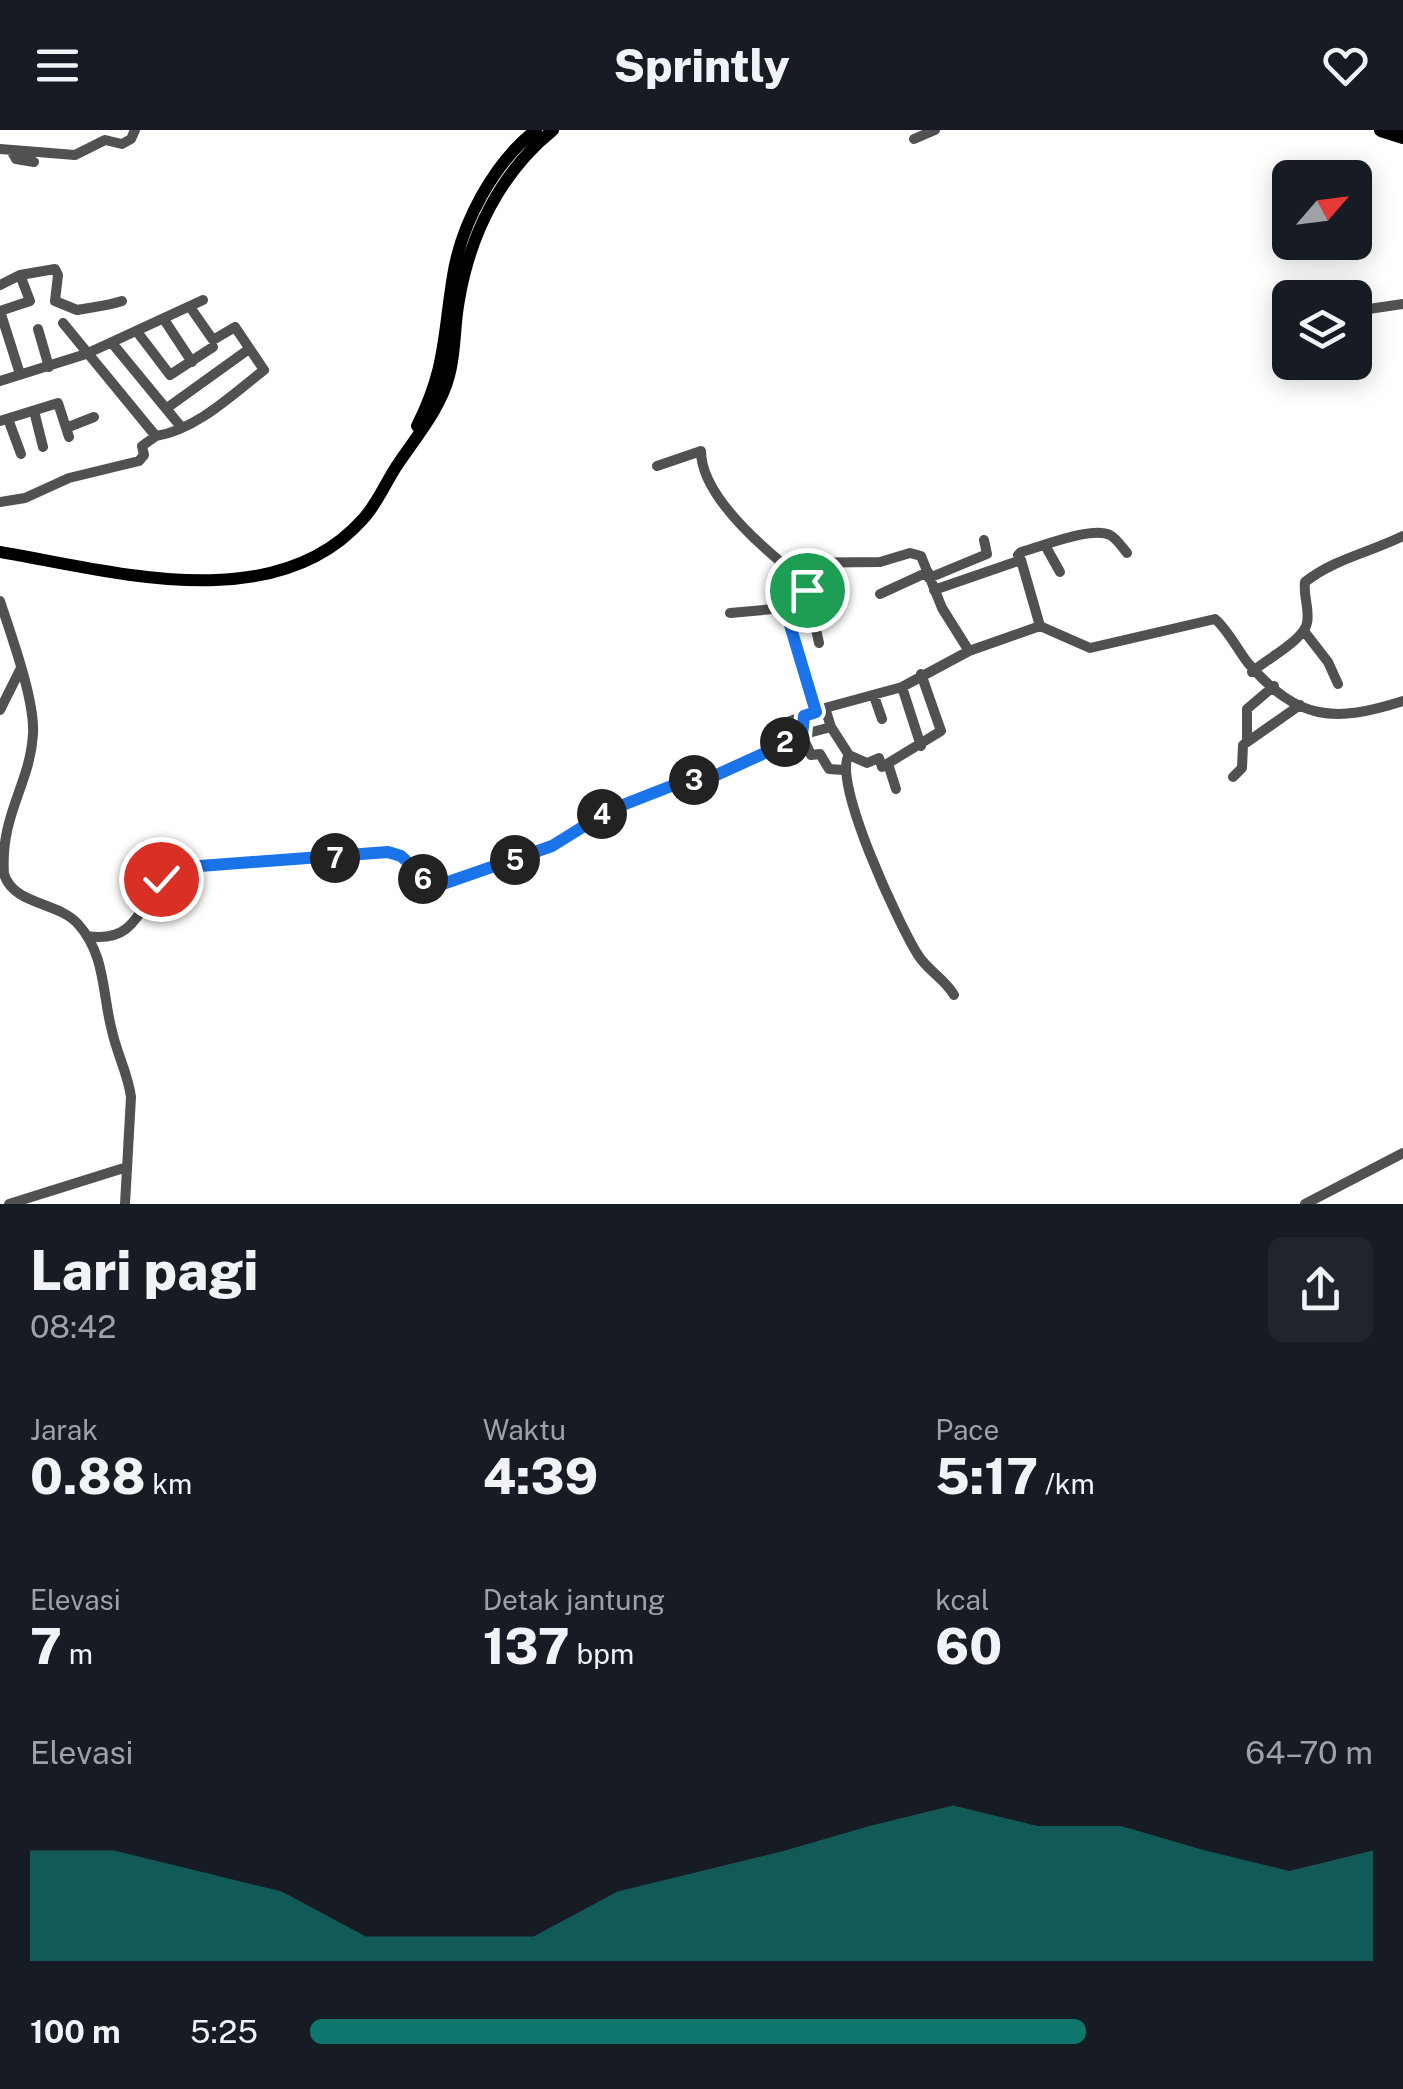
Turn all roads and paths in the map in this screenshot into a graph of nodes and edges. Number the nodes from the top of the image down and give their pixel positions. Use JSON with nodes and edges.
{"nodes":[{"id":1,"x":135,"y":130,"type":"edge"},
{"id":2,"x":536,"y":130,"type":"edge"},
{"id":3,"x":552,"y":130,"type":"edge"},
{"id":4,"x":935,"y":130,"type":"edge"},
{"id":5,"x":1381,"y":130,"type":"edge"},
{"id":6,"x":1403,"y":137,"type":"edge"},
{"id":7,"x":914,"y":139,"type":"dead end"},
{"id":8,"x":6,"y":149,"type":"edge"},
{"id":9,"x":34,"y":162,"type":"dead end"},
{"id":10,"x":20,"y":275,"type":"junction"},
{"id":11,"x":0,"y":286,"type":"edge"},
{"id":12,"x":204,"y":300,"type":"dead end"},
{"id":13,"x":122,"y":301,"type":"dead end"},
{"id":14,"x":1403,"y":304,"type":"edge"},
{"id":15,"x":190,"y":308,"type":"junction"},
{"id":16,"x":1372,"y":309,"type":"edge"},
{"id":17,"x":164,"y":320,"type":"junction"},
{"id":18,"x":63,"y":323,"type":"dead end"},
{"id":19,"x":38,"y":329,"type":"dead end"},
{"id":20,"x":138,"y":332,"type":"junction"},
{"id":21,"x":112,"y":343,"type":"junction"},
{"id":22,"x":212,"y":347,"type":"dead end"},
{"id":23,"x":250,"y":348,"type":"junction"},
{"id":24,"x":86,"y":354,"type":"junction"},
{"id":25,"x":192,"y":362,"type":"junction"},
{"id":26,"x":48,"y":366,"type":"junction"},
{"id":27,"x":20,"y":374,"type":"junction"},
{"id":28,"x":0,"y":381,"type":"edge"},
{"id":29,"x":167,"y":408,"type":"junction"},
{"id":30,"x":34,"y":411,"type":"junction"},
{"id":31,"x":94,"y":417,"type":"dead end"},
{"id":32,"x":4,"y":420,"type":"edge"},
{"id":33,"x":182,"y":428,"type":"junction"},
{"id":34,"x":156,"y":436,"type":"junction"},
{"id":35,"x":44,"y":447,"type":"dead end"},
{"id":36,"x":20,"y":454,"type":"dead end"},
{"id":37,"x":656,"y":466,"type":"dead end"},
{"id":38,"x":0,"y":502,"type":"edge"},
{"id":39,"x":1403,"y":536,"type":"edge"},
{"id":40,"x":984,"y":540,"type":"dead end"},
{"id":41,"x":1046,"y":547,"type":"junction"},
{"id":42,"x":0,"y":548,"type":"edge"},
{"id":43,"x":1127,"y":554,"type":"dead end"},
{"id":44,"x":1021,"y":560,"type":"junction"},
{"id":45,"x":782,"y":563,"type":"junction"},
{"id":46,"x":1060,"y":572,"type":"dead end"},
{"id":47,"x":928,"y":575,"type":"junction"},
{"id":48,"x":934,"y":590,"type":"junction"},
{"id":49,"x":880,"y":594,"type":"dead end"},
{"id":50,"x":808,"y":595,"type":"junction"},
{"id":51,"x":836,"y":595,"type":"dead end"},
{"id":52,"x":0,"y":601,"type":"edge"},
{"id":53,"x":784,"y":606,"type":"junction"},
{"id":54,"x":730,"y":613,"type":"dead end"},
{"id":55,"x":1040,"y":626,"type":"junction"},
{"id":56,"x":1073,"y":626,"type":"dead end"},
{"id":57,"x":1304,"y":631,"type":"junction"},
{"id":58,"x":1068,"y":638,"type":"junction"},
{"id":59,"x":819,"y":643,"type":"dead end"},
{"id":60,"x":969,"y":651,"type":"junction"},
{"id":61,"x":20,"y":670,"type":"junction"},
{"id":62,"x":1253,"y":671,"type":"junction"},
{"id":63,"x":922,"y":674,"type":"junction"},
{"id":64,"x":1338,"y":684,"type":"dead end"},
{"id":65,"x":1274,"y":686,"type":"junction"},
{"id":66,"x":902,"y":688,"type":"junction"},
{"id":67,"x":874,"y":696,"type":"junction"},
{"id":68,"x":1403,"y":700,"type":"edge"},
{"id":69,"x":1300,"y":705,"type":"junction"},
{"id":70,"x":0,"y":710,"type":"edge"},
{"id":71,"x":815,"y":712,"type":"junction"},
{"id":72,"x":882,"y":719,"type":"dead end"},
{"id":73,"x":772,"y":728,"type":"dead end"},
{"id":74,"x":832,"y":728,"type":"junction"},
{"id":75,"x":802,"y":736,"type":"junction"},
{"id":76,"x":1247,"y":742,"type":"junction"},
{"id":77,"x":921,"y":746,"type":"junction"},
{"id":78,"x":849,"y":755,"type":"junction"},
{"id":79,"x":888,"y":764,"type":"junction"},
{"id":80,"x":844,"y":770,"type":"junction"},
{"id":81,"x":1233,"y":776,"type":"dead end"},
{"id":82,"x":896,"y":789,"type":"dead end"},
{"id":83,"x":87,"y":936,"type":"junction"},
{"id":84,"x":954,"y":995,"type":"dead end"},
{"id":85,"x":1403,"y":1153,"type":"edge"},
{"id":86,"x":127,"y":1167,"type":"junction"},
{"id":87,"x":8,"y":1204,"type":"edge"},
{"id":88,"x":125,"y":1204,"type":"edge"},
{"id":89,"x":1306,"y":1204,"type":"edge"}],
"edges":[{"from":1,"to":8,"type":"street"},
{"from":2,"to":42,"type":"main road"},
{"from":3,"to":42,"type":"main road"},
{"from":4,"to":7,"type":"street"},
{"from":5,"to":6,"type":"highway"},
{"from":8,"to":9,"type":"street"},
{"from":10,"to":11,"type":"street"},
{"from":10,"to":13,"type":"street"},
{"from":10,"to":27,"type":"street"},
{"from":12,"to":15,"type":"street"},
{"from":14,"to":16,"type":"street"},
{"from":15,"to":17,"type":"street"},
{"from":15,"to":23,"type":"street"},
{"from":17,"to":20,"type":"street"},
{"from":17,"to":25,"type":"street"},
{"from":18,"to":24,"type":"street"},
{"from":19,"to":26,"type":"street"},
{"from":20,"to":21,"type":"street"},
{"from":20,"to":25,"type":"street"},
{"from":21,"to":24,"type":"street"},
{"from":21,"to":29,"type":"street"},
{"from":22,"to":25,"type":"street"},
{"from":23,"to":29,"type":"street"},
{"from":23,"to":33,"type":"street"},
{"from":24,"to":26,"type":"street"},
{"from":24,"to":34,"type":"street"},
{"from":26,"to":27,"type":"street"},
{"from":27,"to":28,"type":"street"},
{"from":29,"to":33,"type":"street"},
{"from":30,"to":31,"type":"street"},
{"from":30,"to":32,"type":"street"},
{"from":30,"to":35,"type":"street"},
{"from":32,"to":36,"type":"street"},
{"from":33,"to":34,"type":"street"},
{"from":34,"to":38,"type":"street"},
{"from":37,"to":45,"type":"street"},
{"from":39,"to":57,"type":"street"},
{"from":40,"to":47,"type":"street"},
{"from":41,"to":43,"type":"street"},
{"from":41,"to":44,"type":"street"},
{"from":41,"to":46,"type":"street"},
{"from":44,"to":48,"type":"street"},
{"from":44,"to":55,"type":"street"},
{"from":45,"to":47,"type":"street"},
{"from":45,"to":53,"type":"street"},
{"from":47,"to":48,"type":"street"},
{"from":47,"to":49,"type":"street"},
{"from":48,"to":60,"type":"street"},
{"from":50,"to":51,"type":"street"},
{"from":50,"to":53,"type":"street"},
{"from":50,"to":59,"type":"street"},
{"from":52,"to":61,"type":"street"},
{"from":53,"to":54,"type":"street"},
{"from":53,"to":71,"type":"street"},
{"from":55,"to":58,"type":"street"},
{"from":55,"to":60,"type":"street"},
{"from":56,"to":58,"type":"street"},
{"from":57,"to":62,"type":"street"},
{"from":57,"to":64,"type":"street"},
{"from":58,"to":62,"type":"street"},
{"from":60,"to":63,"type":"street"},
{"from":61,"to":70,"type":"street"},
{"from":61,"to":83,"type":"street"},
{"from":62,"to":65,"type":"street"},
{"from":63,"to":66,"type":"street"},
{"from":63,"to":77,"type":"street"},
{"from":65,"to":69,"type":"street"},
{"from":65,"to":76,"type":"street"},
{"from":66,"to":67,"type":"street"},
{"from":66,"to":77,"type":"street"},
{"from":67,"to":71,"type":"street"},
{"from":67,"to":72,"type":"street"},
{"from":68,"to":69,"type":"street"},
{"from":69,"to":76,"type":"street"},
{"from":71,"to":73,"type":"street"},
{"from":71,"to":74,"type":"street"},
{"from":71,"to":75,"type":"street"},
{"from":74,"to":75,"type":"street"},
{"from":74,"to":78,"type":"street"},
{"from":75,"to":80,"type":"street"},
{"from":75,"to":83,"type":"street"},
{"from":76,"to":81,"type":"street"},
{"from":77,"to":79,"type":"street"},
{"from":78,"to":79,"type":"street"},
{"from":78,"to":80,"type":"street"},
{"from":79,"to":82,"type":"street"},
{"from":80,"to":84,"type":"street"},
{"from":83,"to":86,"type":"street"},
{"from":85,"to":89,"type":"street"},
{"from":86,"to":87,"type":"street"},
{"from":86,"to":88,"type":"street"}]}
